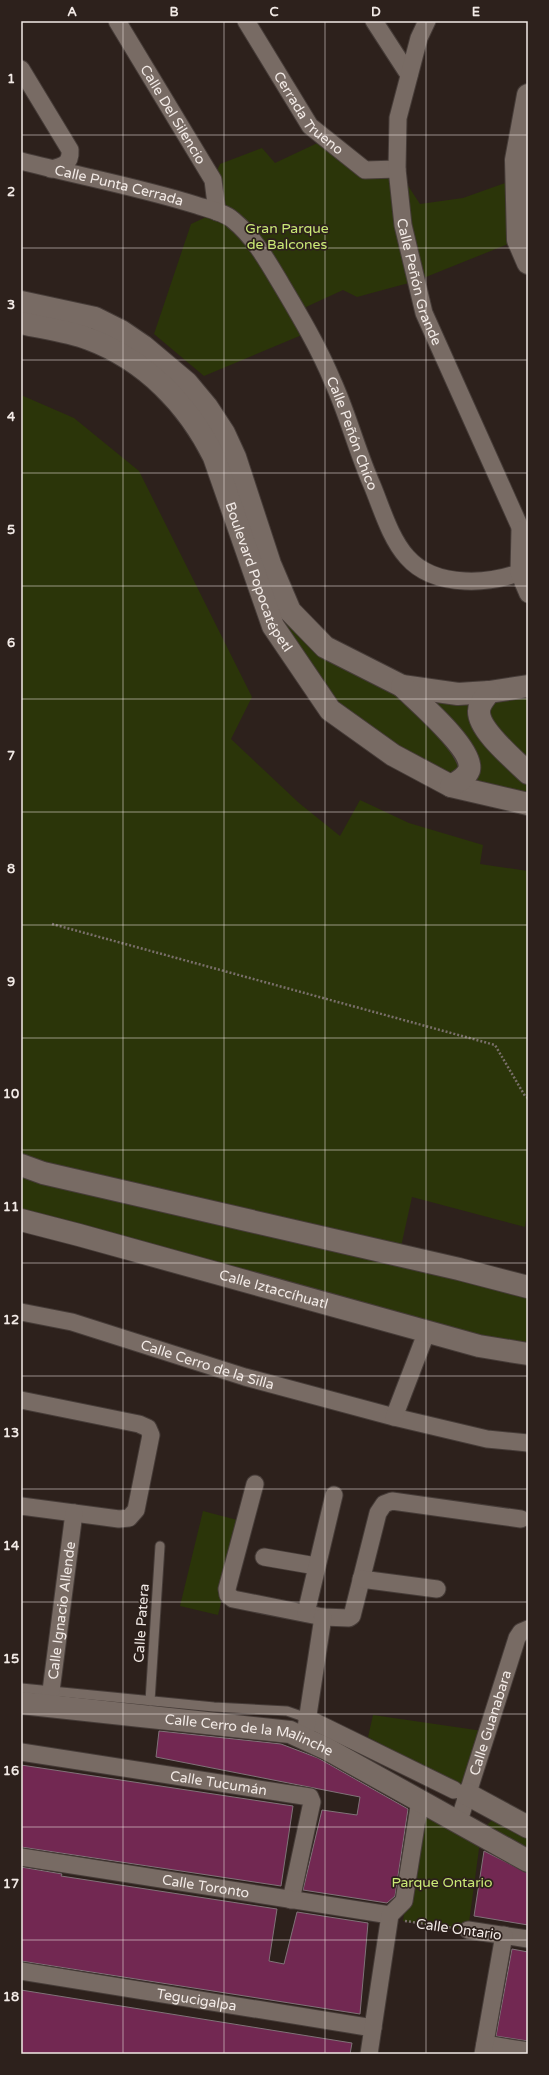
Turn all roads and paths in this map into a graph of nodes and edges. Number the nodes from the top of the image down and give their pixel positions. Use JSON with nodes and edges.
{"nodes":[{"id":1,"x":117,"y":21,"type":"edge"},
{"id":2,"x":246,"y":21,"type":"edge"},
{"id":3,"x":374,"y":21,"type":"edge"},
{"id":4,"x":427,"y":21,"type":"edge"},
{"id":5,"x":21,"y":70,"type":"edge"},
{"id":6,"x":408,"y":75,"type":"junction"},
{"id":7,"x":528,"y":95,"type":"edge"},
{"id":8,"x":21,"y":161,"type":"edge"},
{"id":9,"x":51,"y":169,"type":"junction"},
{"id":10,"x":397,"y":169,"type":"junction"},
{"id":11,"x":522,"y":201,"type":"edge"},
{"id":12,"x":217,"y":212,"type":"junction"},
{"id":13,"x":528,"y":263,"type":"edge"},
{"id":14,"x":21,"y":302,"type":"edge"},
{"id":15,"x":21,"y":323,"type":"edge"},
{"id":16,"x":520,"y":530,"type":"junction"},
{"id":17,"x":528,"y":545,"type":"edge"},
{"id":18,"x":523,"y":571,"type":"edge"},
{"id":19,"x":528,"y":594,"type":"edge"},
{"id":20,"x":402,"y":686,"type":"junction"},
{"id":21,"x":528,"y":686,"type":"edge"},
{"id":22,"x":489,"y":692,"type":"junction"},
{"id":23,"x":528,"y":773,"type":"edge"},
{"id":24,"x":450,"y":786,"type":"junction"},
{"id":25,"x":528,"y":804,"type":"edge"},
{"id":26,"x":52,"y":924,"type":"dead end"},
{"id":27,"x":528,"y":1098,"type":"edge"},
{"id":28,"x":21,"y":1165,"type":"edge"},
{"id":29,"x":21,"y":1220,"type":"edge"},
{"id":30,"x":528,"y":1285,"type":"edge"},
{"id":31,"x":21,"y":1312,"type":"edge"},
{"id":32,"x":427,"y":1331,"type":"junction"},
{"id":33,"x":528,"y":1354,"type":"edge"},
{"id":34,"x":21,"y":1400,"type":"edge"},
{"id":35,"x":394,"y":1417,"type":"junction"},
{"id":36,"x":528,"y":1443,"type":"edge"},
{"id":37,"x":255,"y":1484,"type":"dead end"},
{"id":38,"x":334,"y":1495,"type":"dead end"},
{"id":39,"x":21,"y":1506,"type":"edge"},
{"id":40,"x":74,"y":1514,"type":"junction"},
{"id":41,"x":521,"y":1519,"type":"dead end"},
{"id":42,"x":160,"y":1546,"type":"dead end"},
{"id":43,"x":264,"y":1557,"type":"dead end"},
{"id":44,"x":316,"y":1566,"type":"junction"},
{"id":45,"x":361,"y":1579,"type":"junction"},
{"id":46,"x":437,"y":1589,"type":"dead end"},
{"id":47,"x":306,"y":1613,"type":"junction"},
{"id":48,"x":323,"y":1617,"type":"junction"},
{"id":49,"x":528,"y":1629,"type":"edge"},
{"id":50,"x":21,"y":1688,"type":"edge"},
{"id":51,"x":48,"y":1699,"type":"junction"},
{"id":52,"x":150,"y":1701,"type":"junction"},
{"id":53,"x":21,"y":1703,"type":"edge"},
{"id":54,"x":306,"y":1728,"type":"junction"},
{"id":55,"x":21,"y":1752,"type":"edge"},
{"id":56,"x":460,"y":1792,"type":"junction"},
{"id":57,"x":420,"y":1800,"type":"junction"},
{"id":58,"x":459,"y":1821,"type":"junction"},
{"id":59,"x":528,"y":1828,"type":"edge"},
{"id":60,"x":21,"y":1857,"type":"edge"},
{"id":61,"x":528,"y":1861,"type":"edge"},
{"id":62,"x":291,"y":1900,"type":"junction"},
{"id":63,"x":390,"y":1915,"type":"junction"},
{"id":64,"x":468,"y":1930,"type":"joint"},
{"id":65,"x":504,"y":1935,"type":"junction"},
{"id":66,"x":528,"y":1939,"type":"edge"},
{"id":67,"x":21,"y":1971,"type":"edge"},
{"id":68,"x":373,"y":2028,"type":"junction"},
{"id":69,"x":484,"y":2049,"type":"edge"},
{"id":70,"x":528,"y":2051,"type":"edge"},
{"id":71,"x":369,"y":2054,"type":"edge"}],
"edges":[{"from":1,"to":12,"type":"street","name":"Calle Del Silencio"},
{"from":2,"to":10,"type":"street","name":"Cerrada Trueno"},
{"from":3,"to":6,"type":"street"},
{"from":4,"to":6,"type":"street","name":"Calle Peñón Grande"},
{"from":5,"to":9,"type":"street"},
{"from":6,"to":10,"type":"street","name":"Calle Peñón Grande"},
{"from":7,"to":11,"type":"street"},
{"from":8,"to":9,"type":"street","name":"Calle Punta Cerrada"},
{"from":9,"to":12,"type":"street","name":"Calle Punta Cerrada"},
{"from":10,"to":16,"type":"street","name":"Calle Peñón Grande"},
{"from":11,"to":13,"type":"street"},
{"from":12,"to":18,"type":"street","name":"Calle Peñón Chico"},
{"from":14,"to":20,"type":"street","name":"Boulevard Popocatépetl"},
{"from":15,"to":24,"type":"street","name":"Boulevard Popocatépetl"},
{"from":16,"to":17,"type":"street","name":"Calle Peñón Grande"},
{"from":16,"to":18,"type":"street","name":"Calle Peñón Grande"},
{"from":18,"to":19,"type":"street","name":"Calle Peñón Grande"},
{"from":20,"to":22,"type":"street","name":"Boulevard Popocatépetl"},
{"from":20,"to":24,"type":"street"},
{"from":21,"to":22,"type":"street","name":"Boulevard Popocatépetl"},
{"from":22,"to":23,"type":"street"},
{"from":24,"to":25,"type":"street","name":"Boulevard Popocatépetl"},
{"from":26,"to":27,"type":"path"},
{"from":28,"to":30,"type":"street"},
{"from":29,"to":32,"type":"street","name":"Calle Iztaccíhuatl"},
{"from":31,"to":35,"type":"street","name":"Calle Cerro de la Silla"},
{"from":32,"to":33,"type":"street","name":"Calle Iztaccíhuatl"},
{"from":32,"to":35,"type":"street"},
{"from":34,"to":40,"type":"street"},
{"from":35,"to":36,"type":"street","name":"Calle Cerro de la Silla"},
{"from":37,"to":47,"type":"street"},
{"from":38,"to":44,"type":"street"},
{"from":39,"to":40,"type":"street"},
{"from":40,"to":51,"type":"street","name":"Calle Ignacio Allende"},
{"from":41,"to":45,"type":"street"},
{"from":42,"to":52,"type":"lane","name":"Calle Patera"},
{"from":43,"to":44,"type":"street"},
{"from":44,"to":47,"type":"street"},
{"from":45,"to":46,"type":"street"},
{"from":45,"to":48,"type":"street"},
{"from":47,"to":48,"type":"street"},
{"from":48,"to":54,"type":"street"},
{"from":49,"to":56,"type":"street","name":"Calle Guanabara"},
{"from":50,"to":51,"type":"lane","name":"Calle Cerro de la Malinche"},
{"from":51,"to":52,"type":"lane","name":"Calle Cerro de la Malinche"},
{"from":51,"to":53,"type":"street","name":"Calle Cerro de la Malinche"},
{"from":51,"to":54,"type":"street","name":"Calle Cerro de la Malinche"},
{"from":52,"to":54,"type":"lane","name":"Calle Cerro de la Malinche"},
{"from":54,"to":56,"type":"street","name":"Calle Cerro de la Malinche"},
{"from":54,"to":57,"type":"street","name":"Calle Cerro de la Malinche"},
{"from":55,"to":62,"type":"street","name":"Calle Tucumán"},
{"from":56,"to":58,"type":"street","name":"Calle Guanabara"},
{"from":56,"to":59,"type":"street"},
{"from":57,"to":58,"type":"street","name":"Calle Cerro de la Malinche"},
{"from":57,"to":63,"type":"street"},
{"from":58,"to":61,"type":"street","name":"Calle Cerro de la Malinche"},
{"from":60,"to":62,"type":"street","name":"Calle Toronto"},
{"from":62,"to":63,"type":"street","name":"Calle Toronto"},
{"from":63,"to":64,"type":"path","name":"Calle Ontario"},
{"from":63,"to":68,"type":"street"},
{"from":64,"to":65,"type":"street","name":"Calle Ontario"},
{"from":65,"to":66,"type":"street","name":"Calle Ontario"},
{"from":65,"to":69,"type":"street"},
{"from":67,"to":68,"type":"street","name":"Tegucigalpa"},
{"from":68,"to":71,"type":"street"},
{"from":69,"to":70,"type":"street"}]}
